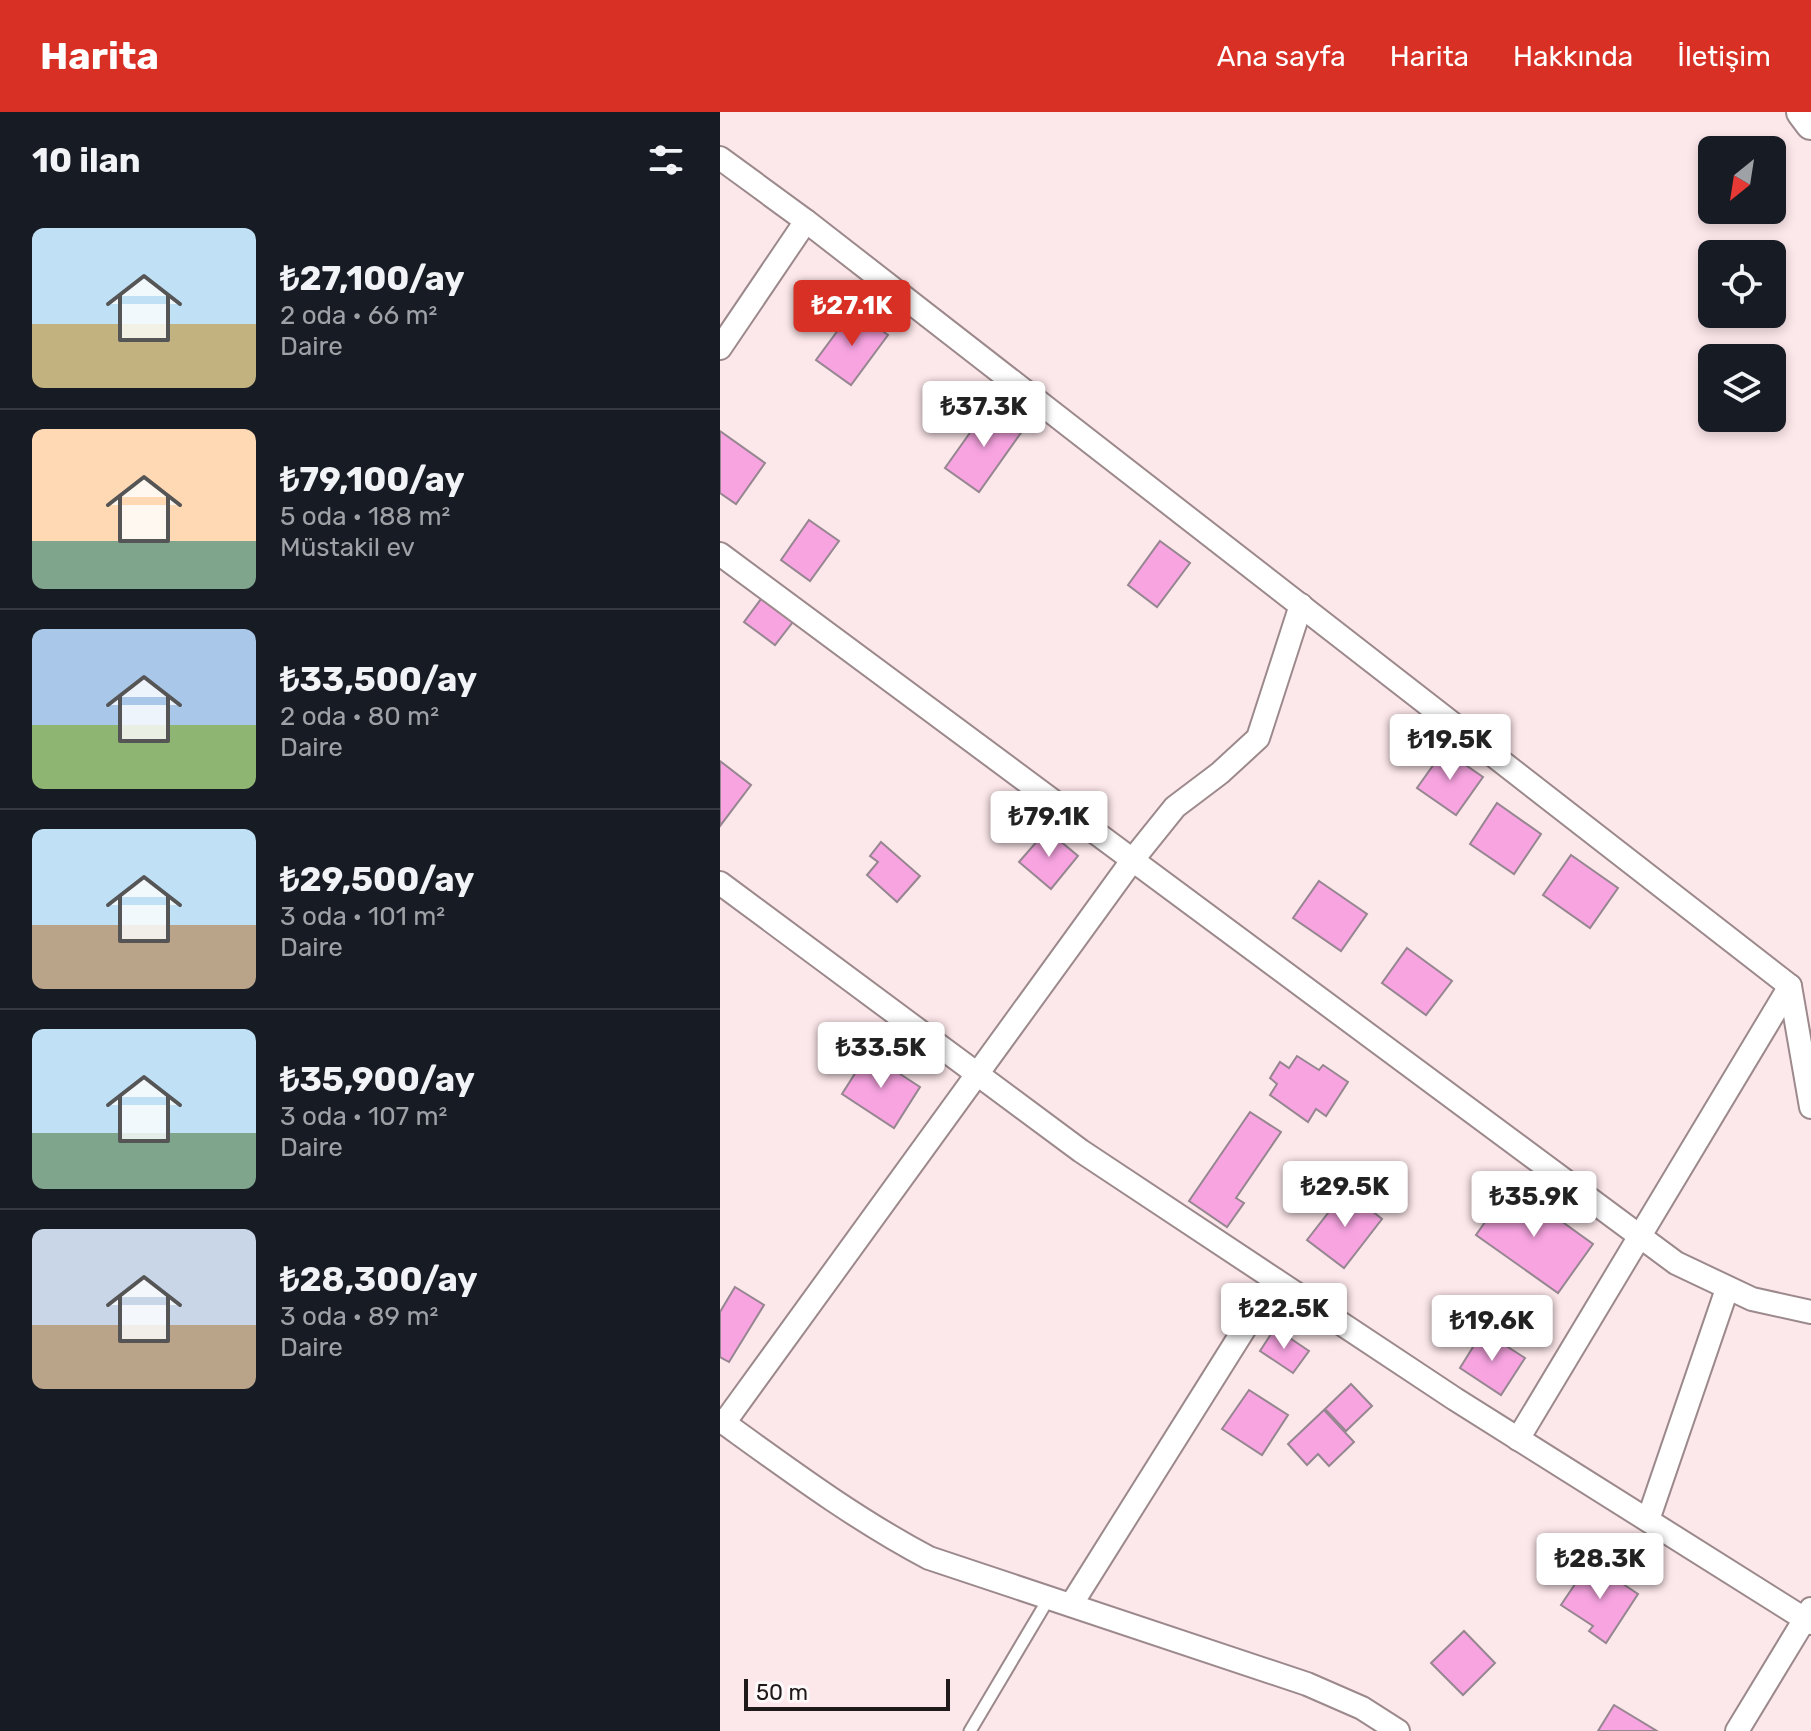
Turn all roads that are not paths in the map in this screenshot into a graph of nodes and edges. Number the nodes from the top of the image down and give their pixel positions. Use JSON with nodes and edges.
{"nodes":[{"id":1,"x":1802,"y":112,"type":"edge"},
{"id":2,"x":1811,"y":124,"type":"edge"},
{"id":3,"x":720,"y":158,"type":"edge"},
{"id":4,"x":806,"y":221,"type":"junction"},
{"id":5,"x":720,"y":348,"type":"edge"},
{"id":6,"x":720,"y":554,"type":"edge"},
{"id":7,"x":1301,"y":605,"type":"junction"},
{"id":8,"x":1134,"y":858,"type":"junction"},
{"id":9,"x":723,"y":891,"type":"edge"},
{"id":10,"x":1790,"y":986,"type":"junction"},
{"id":11,"x":978,"y":1074,"type":"junction"},
{"id":12,"x":1811,"y":1107,"type":"edge"},
{"id":13,"x":1638,"y":1234,"type":"junction"},
{"id":14,"x":1275,"y":1280,"type":"junction"},
{"id":15,"x":1727,"y":1289,"type":"junction"},
{"id":16,"x":1811,"y":1312,"type":"edge"},
{"id":17,"x":722,"y":1422,"type":"edge"},
{"id":18,"x":1518,"y":1439,"type":"junction"},
{"id":19,"x":1648,"y":1520,"type":"junction"},
{"id":20,"x":1049,"y":1598,"type":"junction"},
{"id":21,"x":1071,"y":1605,"type":"junction"},
{"id":22,"x":1809,"y":1617,"type":"edge"},
{"id":23,"x":970,"y":1731,"type":"edge"},
{"id":24,"x":1398,"y":1731,"type":"edge"},
{"id":25,"x":1737,"y":1731,"type":"edge"}],
"edges":[{"from":1,"to":2,"type":"street"},
{"from":3,"to":4,"type":"street"},
{"from":4,"to":5,"type":"street"},
{"from":4,"to":7,"type":"street"},
{"from":6,"to":8,"type":"street"},
{"from":7,"to":8,"type":"street"},
{"from":7,"to":10,"type":"street"},
{"from":8,"to":11,"type":"street"},
{"from":8,"to":13,"type":"street"},
{"from":9,"to":11,"type":"street"},
{"from":10,"to":12,"type":"street"},
{"from":10,"to":13,"type":"street"},
{"from":11,"to":14,"type":"street"},
{"from":11,"to":17,"type":"street"},
{"from":13,"to":15,"type":"street"},
{"from":13,"to":18,"type":"street"},
{"from":14,"to":18,"type":"street"},
{"from":14,"to":21,"type":"street"},
{"from":15,"to":16,"type":"street"},
{"from":15,"to":19,"type":"street"},
{"from":17,"to":20,"type":"street"},
{"from":18,"to":19,"type":"street"},
{"from":19,"to":22,"type":"street"},
{"from":20,"to":21,"type":"street"},
{"from":20,"to":23,"type":"lane"},
{"from":21,"to":24,"type":"street"},
{"from":22,"to":25,"type":"street"}]}
